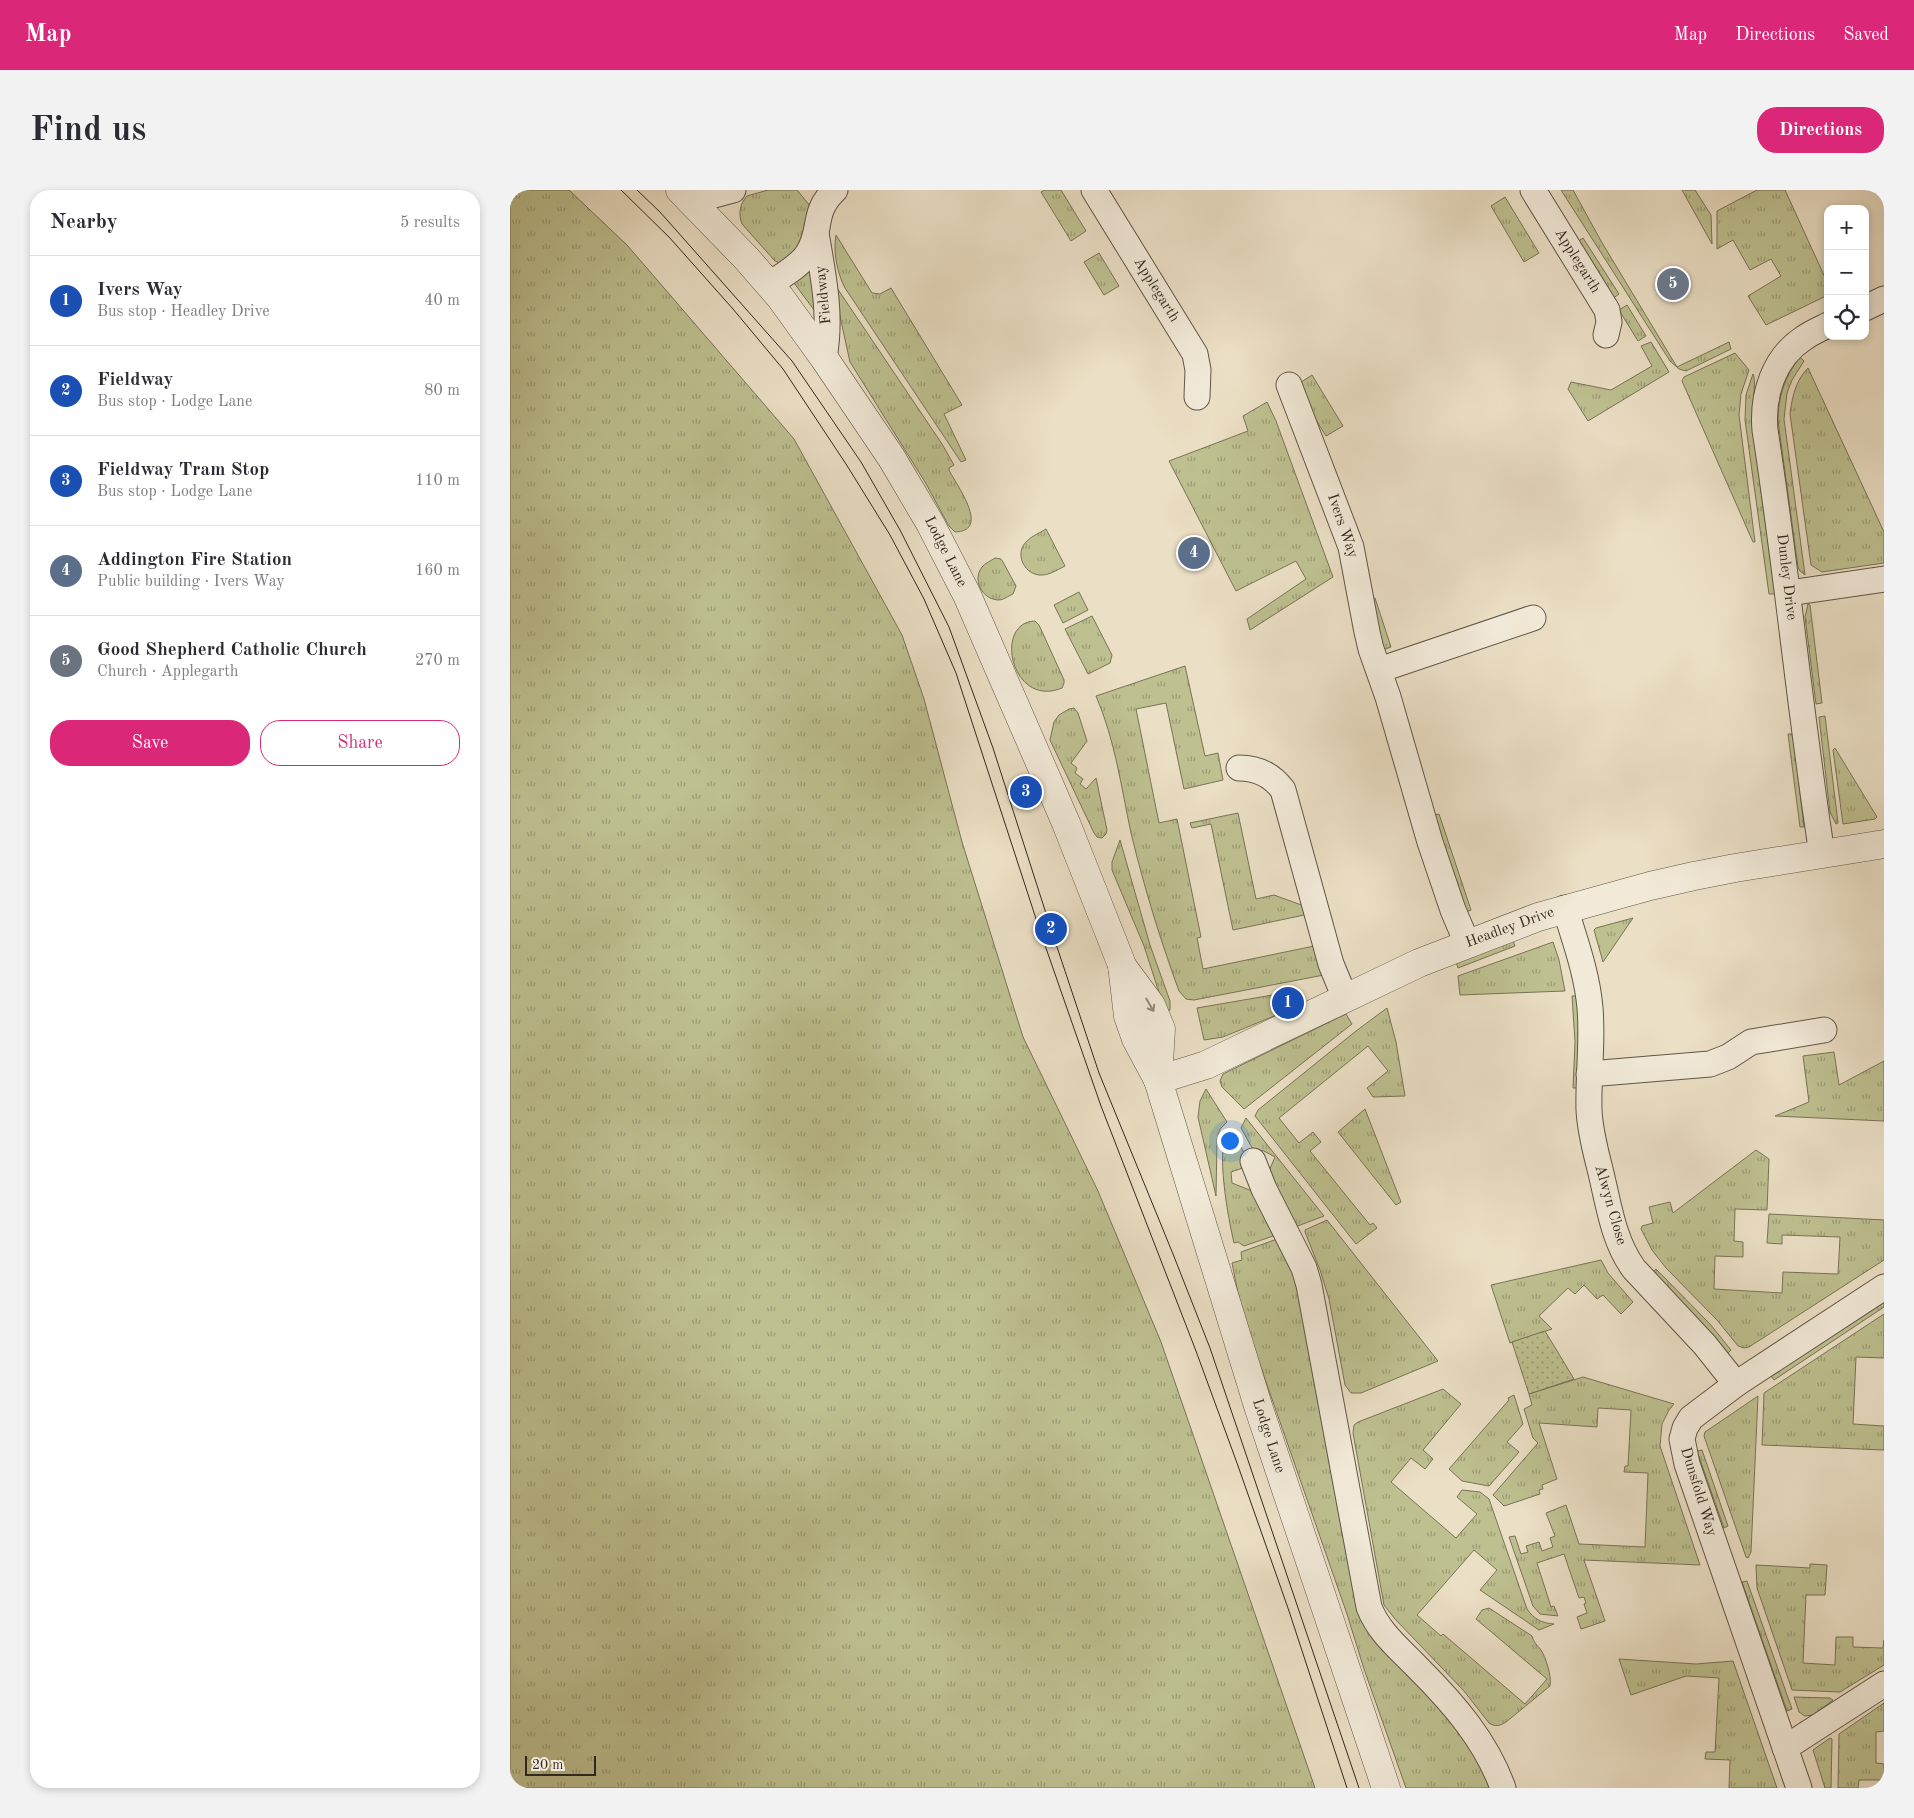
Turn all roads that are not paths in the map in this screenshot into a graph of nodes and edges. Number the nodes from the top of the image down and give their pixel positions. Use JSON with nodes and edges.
{"nodes":[{"id":1,"x":733,"y":190,"type":"edge"},
{"id":2,"x":835,"y":190,"type":"edge"},
{"id":3,"x":1094,"y":190,"type":"edge"},
{"id":4,"x":1533,"y":190,"type":"edge"},
{"id":5,"x":686,"y":196,"type":"edge"},
{"id":6,"x":816,"y":233,"type":"junction"},
{"id":7,"x":770,"y":284,"type":"junction"},
{"id":8,"x":1884,"y":299,"type":"edge"},
{"id":9,"x":1869,"y":306,"type":"edge"},
{"id":10,"x":1824,"y":327,"type":"edge"},
{"id":11,"x":1606,"y":335,"type":"dead end"},
{"id":12,"x":824,"y":358,"type":"junction"},
{"id":13,"x":1289,"y":386,"type":"dead end"},
{"id":14,"x":1197,"y":396,"type":"dead end"},
{"id":15,"x":1884,"y":579,"type":"edge"},
{"id":16,"x":1789,"y":593,"type":"junction"},
{"id":17,"x":1533,"y":618,"type":"dead end"},
{"id":18,"x":1380,"y":670,"type":"junction"},
{"id":19,"x":1239,"y":768,"type":"dead end"},
{"id":20,"x":1884,"y":844,"type":"edge"},
{"id":21,"x":1822,"y":854,"type":"junction"},
{"id":22,"x":1565,"y":908,"type":"junction"},
{"id":23,"x":1468,"y":943,"type":"junction"},
{"id":24,"x":1345,"y":998,"type":"junction"},
{"id":25,"x":1824,"y":1030,"type":"dead end"},
{"id":26,"x":1589,"y":1074,"type":"junction"},
{"id":27,"x":1158,"y":1080,"type":"junction"},
{"id":28,"x":1253,"y":1161,"type":"dead end"},
{"id":29,"x":1884,"y":1286,"type":"edge"},
{"id":30,"x":1736,"y":1384,"type":"junction"},
{"id":31,"x":1884,"y":1684,"type":"edge"},
{"id":32,"x":1785,"y":1748,"type":"junction"},
{"id":33,"x":1386,"y":1788,"type":"edge"},
{"id":34,"x":1503,"y":1788,"type":"edge"},
{"id":35,"x":1799,"y":1788,"type":"edge"}],
"edges":[{"from":1,"to":5,"type":"street"},
{"from":2,"to":6,"type":"street","name":"Fieldway"},
{"from":3,"to":14,"type":"street","name":"Applegarth"},
{"from":4,"to":11,"type":"street","name":"Applegarth"},
{"from":5,"to":7,"type":"street","name":"Lodge Lane"},
{"from":6,"to":7,"type":"street","name":"Fieldway"},
{"from":6,"to":12,"type":"street","name":"Fieldway"},
{"from":7,"to":12,"type":"street","name":"Lodge Lane"},
{"from":8,"to":9,"type":"street"},
{"from":10,"to":16,"type":"street","name":"Dunley Drive"},
{"from":12,"to":27,"type":"street","name":"Lodge Lane"},
{"from":13,"to":18,"type":"street","name":"Ivers Way"},
{"from":15,"to":16,"type":"street"},
{"from":16,"to":21,"type":"street","name":"Dunley Drive"},
{"from":17,"to":18,"type":"street"},
{"from":18,"to":23,"type":"street","name":"Ivers Way"},
{"from":19,"to":24,"type":"street"},
{"from":20,"to":21,"type":"street","name":"Headley Drive"},
{"from":21,"to":22,"type":"street","name":"Headley Drive"},
{"from":22,"to":23,"type":"street","name":"Headley Drive"},
{"from":22,"to":26,"type":"street","name":"Alwyn Close"},
{"from":23,"to":24,"type":"street","name":"Headley Drive"},
{"from":24,"to":27,"type":"street","name":"Headley Drive"},
{"from":25,"to":26,"type":"street"},
{"from":26,"to":30,"type":"street","name":"Alwyn Close"},
{"from":27,"to":33,"type":"street","name":"Lodge Lane"},
{"from":28,"to":34,"type":"street"},
{"from":29,"to":30,"type":"street","name":"Dunsfold Way"},
{"from":30,"to":32,"type":"street","name":"Dunsfold Way"},
{"from":31,"to":32,"type":"street"},
{"from":32,"to":35,"type":"street","name":"Dunsfold Way"}]}
